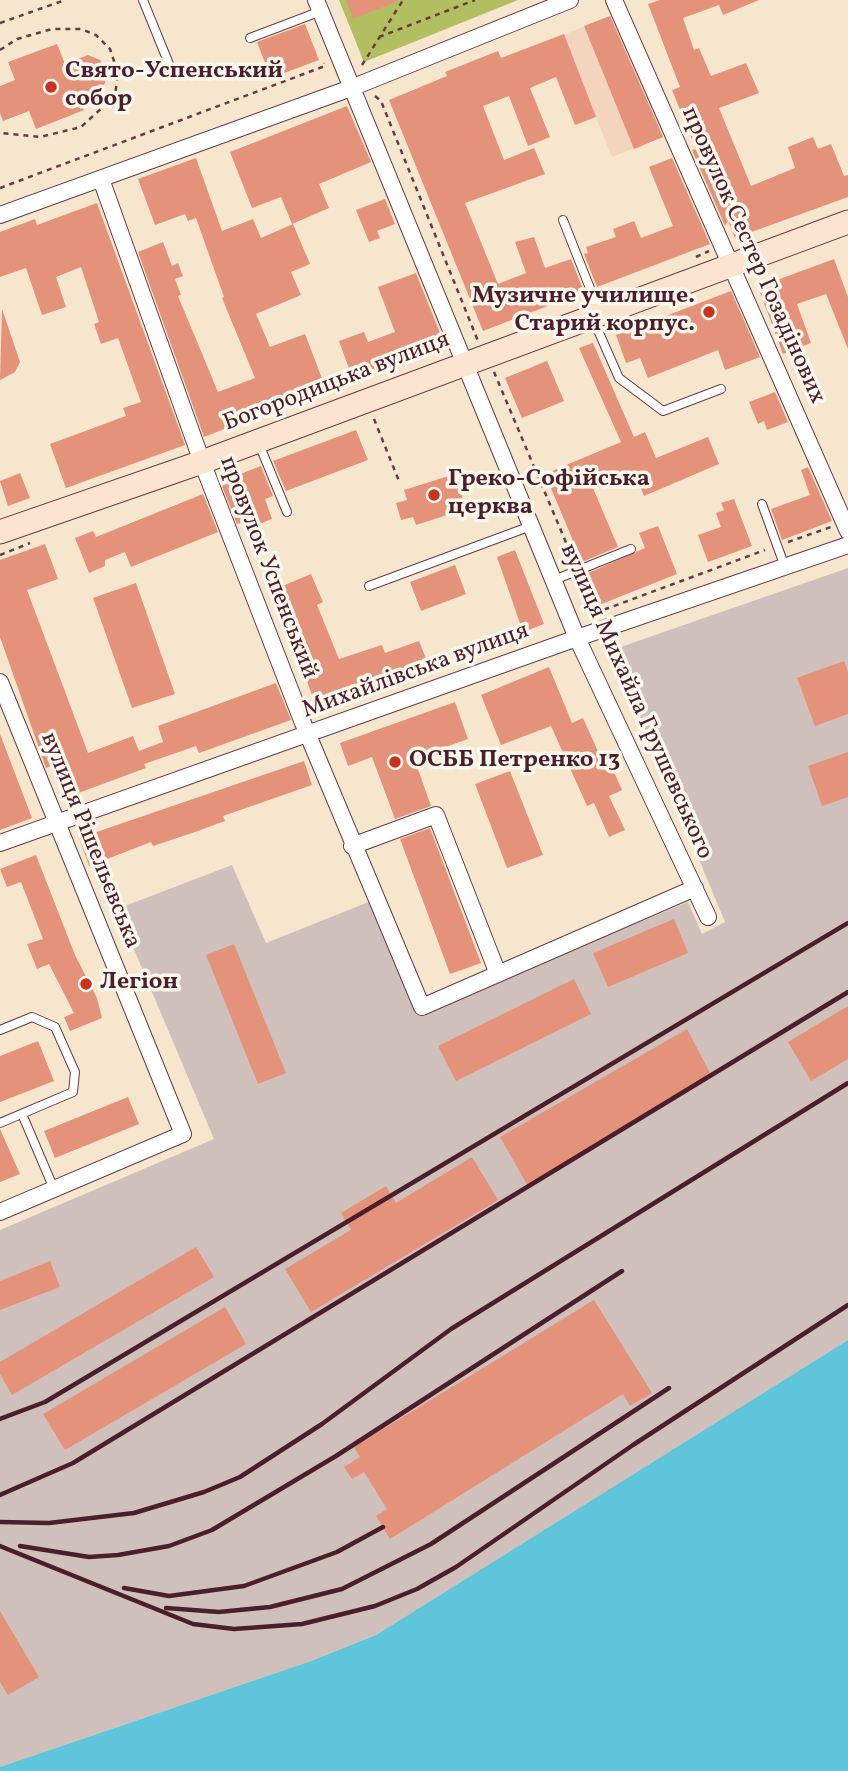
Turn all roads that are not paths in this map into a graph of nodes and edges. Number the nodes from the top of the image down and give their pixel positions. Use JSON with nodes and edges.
{"nodes":[{"id":1,"x":143,"y":0,"type":"edge"},
{"id":2,"x":570,"y":0,"type":"edge"},
{"id":3,"x":614,"y":0,"type":"edge"},
{"id":4,"x":319,"y":6,"type":"edge"},
{"id":5,"x":250,"y":38,"type":"dead end"},
{"id":6,"x":171,"y":69,"type":"dead end"},
{"id":7,"x":356,"y":86,"type":"junction"},
{"id":8,"x":101,"y":179,"type":"junction"},
{"id":9,"x":0,"y":215,"type":"edge"},
{"id":10,"x":563,"y":220,"type":"dead end"},
{"id":11,"x":848,"y":222,"type":"edge"},
{"id":12,"x":730,"y":267,"type":"junction"},
{"id":13,"x":596,"y":315,"type":"junction"},
{"id":14,"x":474,"y":360,"type":"junction"},
{"id":15,"x":721,"y":389,"type":"dead end"},
{"id":16,"x":258,"y":441,"type":"junction"},
{"id":17,"x":202,"y":462,"type":"junction"},
{"id":18,"x":762,"y":504,"type":"dead end"},
{"id":19,"x":287,"y":512,"type":"dead end"},
{"id":20,"x":531,"y":526,"type":"junction"},
{"id":21,"x":846,"y":526,"type":"edge"},
{"id":22,"x":0,"y":531,"type":"edge"},
{"id":23,"x":848,"y":545,"type":"edge"},
{"id":24,"x":631,"y":549,"type":"dead end"},
{"id":25,"x":785,"y":567,"type":"junction"},
{"id":26,"x":554,"y":580,"type":"junction"},
{"id":27,"x":369,"y":586,"type":"dead end"},
{"id":28,"x":577,"y":638,"type":"junction"},
{"id":29,"x":0,"y":682,"type":"edge"},
{"id":30,"x":308,"y":735,"type":"junction"},
{"id":31,"x":56,"y":822,"type":"junction"},
{"id":32,"x":0,"y":843,"type":"edge"},
{"id":33,"x":352,"y":846,"type":"junction"},
{"id":34,"x":695,"y":888,"type":"junction"},
{"id":35,"x":708,"y":917,"type":"dead end"},
{"id":36,"x":498,"y":974,"type":"junction"},
{"id":37,"x":0,"y":1031,"type":"edge"},
{"id":38,"x":22,"y":1114,"type":"junction"},
{"id":39,"x":0,"y":1123,"type":"edge"},
{"id":40,"x":54,"y":1189,"type":"junction"},
{"id":41,"x":0,"y":1212,"type":"edge"}],
"edges":[{"from":1,"to":6,"type":"lane"},
{"from":2,"to":7,"type":"street"},
{"from":3,"to":12,"type":"street","name":"провулок Сестер Гозадінових"},
{"from":4,"to":5,"type":"lane"},
{"from":4,"to":7,"type":"street","name":"вулиця Михайла Грушевського"},
{"from":7,"to":8,"type":"street"},
{"from":7,"to":14,"type":"street","name":"вулиця Михайла Грушевського"},
{"from":8,"to":9,"type":"street"},
{"from":8,"to":17,"type":"street","name":"провулок Успенський"},
{"from":10,"to":13,"type":"lane"},
{"from":11,"to":12,"type":"street","name":"Богородицька вулиця"},
{"from":12,"to":13,"type":"street","name":"Богородицька вулиця"},
{"from":12,"to":21,"type":"street","name":"провулок Сестер Гозадінових"},
{"from":13,"to":14,"type":"street","name":"Богородицька вулиця"},
{"from":13,"to":15,"type":"lane"},
{"from":14,"to":16,"type":"street","name":"Богородицька вулиця"},
{"from":14,"to":20,"type":"street","name":"вулиця Михайла Грушевського"},
{"from":16,"to":17,"type":"street","name":"Богородицька вулиця"},
{"from":16,"to":19,"type":"lane"},
{"from":17,"to":22,"type":"street","name":"Богородицька вулиця"},
{"from":17,"to":30,"type":"street","name":"провулок Успенський"},
{"from":18,"to":25,"type":"lane"},
{"from":20,"to":26,"type":"street","name":"вулиця Михайла Грушевського"},
{"from":20,"to":27,"type":"lane"},
{"from":23,"to":25,"type":"street","name":"Михайлівська вулиця"},
{"from":24,"to":26,"type":"lane"},
{"from":25,"to":28,"type":"street","name":"Михайлівська вулиця"},
{"from":26,"to":28,"type":"street","name":"вулиця Михайла Грушевського"},
{"from":28,"to":30,"type":"street","name":"Михайлівська вулиця"},
{"from":28,"to":34,"type":"street","name":"вулиця Михайла Грушевського"},
{"from":29,"to":31,"type":"street","name":"вулиця Рішельєвська"},
{"from":30,"to":31,"type":"street","name":"Михайлівська вулиця"},
{"from":30,"to":33,"type":"street","name":"провулок Успенський"},
{"from":31,"to":32,"type":"street","name":"Михайлівська вулиця"},
{"from":31,"to":40,"type":"street","name":"вулиця Рішельєвська"},
{"from":33,"to":36,"type":"street","name":"провулок Успенський"},
{"from":33,"to":36,"type":"street"},
{"from":34,"to":35,"type":"street","name":"вулиця Михайла Грушевського"},
{"from":34,"to":36,"type":"street"},
{"from":37,"to":38,"type":"lane"},
{"from":38,"to":39,"type":"lane"},
{"from":38,"to":40,"type":"lane"},
{"from":40,"to":41,"type":"street"}]}
